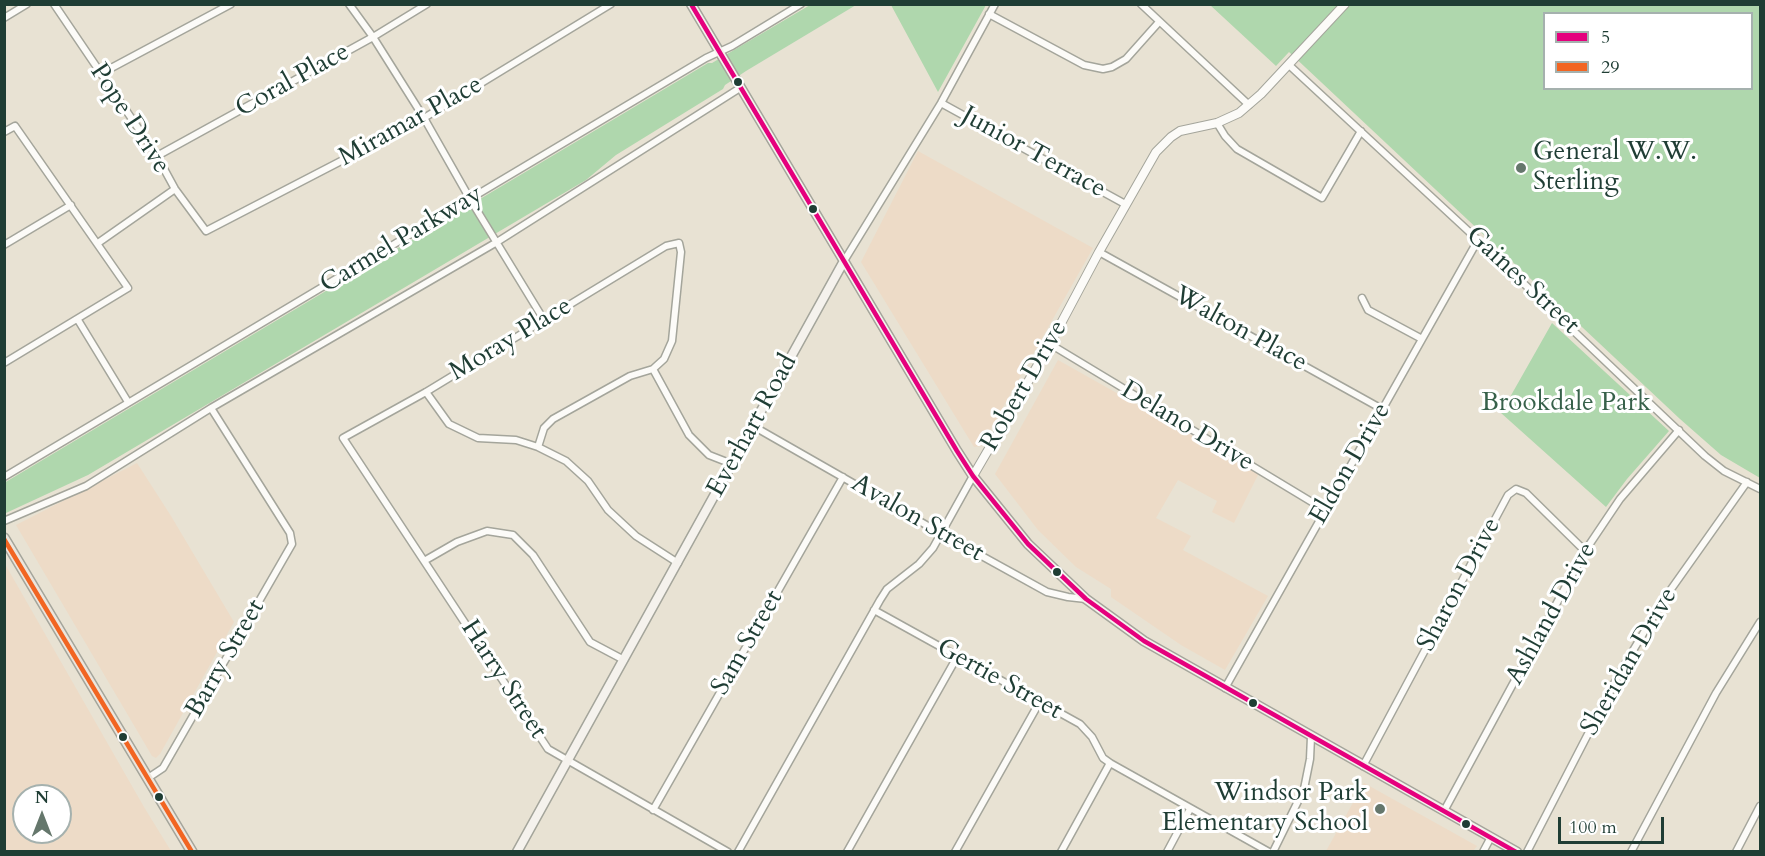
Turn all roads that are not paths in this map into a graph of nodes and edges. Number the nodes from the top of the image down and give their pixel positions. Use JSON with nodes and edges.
{"nodes":[{"id":1,"x":27,"y":4,"type":"edge"},
{"id":2,"x":54,"y":4,"type":"edge"},
{"id":3,"x":231,"y":4,"type":"edge"},
{"id":4,"x":349,"y":4,"type":"edge"},
{"id":5,"x":427,"y":4,"type":"edge"},
{"id":6,"x":611,"y":4,"type":"edge"},
{"id":7,"x":691,"y":4,"type":"edge"},
{"id":8,"x":801,"y":4,"type":"edge"},
{"id":9,"x":995,"y":4,"type":"edge"},
{"id":10,"x":1141,"y":4,"type":"edge"},
{"id":11,"x":1345,"y":4,"type":"edge"},
{"id":12,"x":989,"y":14,"type":"junction"},
{"id":13,"x":4,"y":18,"type":"edge"},
{"id":14,"x":1159,"y":22,"type":"junction"},
{"id":15,"x":373,"y":37,"type":"junction"},
{"id":16,"x":719,"y":52,"type":"junction"},
{"id":17,"x":1289,"y":65,"type":"junction"},
{"id":18,"x":100,"y":74,"type":"junction"},
{"id":19,"x":740,"y":88,"type":"junction"},
{"id":20,"x":941,"y":103,"type":"junction"},
{"id":21,"x":1249,"y":105,"type":"junction"},
{"id":22,"x":424,"y":118,"type":"junction"},
{"id":23,"x":1217,"y":123,"type":"junction"},
{"id":24,"x":4,"y":132,"type":"edge"},
{"id":25,"x":1361,"y":132,"type":"junction"},
{"id":26,"x":157,"y":156,"type":"junction"},
{"id":27,"x":175,"y":189,"type":"junction"},
{"id":28,"x":470,"y":199,"type":"junction"},
{"id":29,"x":1125,"y":204,"type":"junction"},
{"id":30,"x":71,"y":205,"type":"junction"},
{"id":31,"x":206,"y":231,"type":"joint"},
{"id":32,"x":1479,"y":240,"type":"junction"},
{"id":33,"x":496,"y":242,"type":"junction"},
{"id":34,"x":98,"y":243,"type":"junction"},
{"id":35,"x":4,"y":245,"type":"edge"},
{"id":36,"x":1099,"y":252,"type":"junction"},
{"id":37,"x":844,"y":261,"type":"junction"},
{"id":38,"x":1362,"y":298,"type":"dead end"},
{"id":39,"x":78,"y":320,"type":"junction"},
{"id":40,"x":544,"y":320,"type":"junction"},
{"id":41,"x":1422,"y":339,"type":"junction"},
{"id":42,"x":1050,"y":344,"type":"junction"},
{"id":43,"x":4,"y":363,"type":"edge"},
{"id":44,"x":653,"y":369,"type":"junction"},
{"id":45,"x":426,"y":392,"type":"junction"},
{"id":46,"x":128,"y":402,"type":"junction"},
{"id":47,"x":212,"y":408,"type":"junction"},
{"id":48,"x":1382,"y":409,"type":"junction"},
{"id":49,"x":753,"y":426,"type":"junction"},
{"id":50,"x":1680,"y":430,"type":"junction"},
{"id":51,"x":344,"y":438,"type":"joint"},
{"id":52,"x":538,"y":447,"type":"junction"},
{"id":53,"x":732,"y":464,"type":"junction"},
{"id":54,"x":973,"y":476,"type":"junction"},
{"id":55,"x":4,"y":477,"type":"edge"},
{"id":56,"x":843,"y":477,"type":"junction"},
{"id":57,"x":1747,"y":482,"type":"junction"},
{"id":58,"x":1761,"y":489,"type":"edge"},
{"id":59,"x":1324,"y":510,"type":"junction"},
{"id":60,"x":4,"y":521,"type":"edge"},
{"id":61,"x":942,"y":534,"type":"junction"},
{"id":62,"x":4,"y":538,"type":"edge"},
{"id":63,"x":1585,"y":551,"type":"junction"},
{"id":64,"x":424,"y":561,"type":"junction"},
{"id":65,"x":678,"y":563,"type":"junction"},
{"id":66,"x":1086,"y":599,"type":"junction"},
{"id":67,"x":874,"y":610,"type":"junction"},
{"id":68,"x":1761,"y":622,"type":"edge"},
{"id":69,"x":957,"y":657,"type":"junction"},
{"id":70,"x":624,"y":660,"type":"junction"},
{"id":71,"x":1225,"y":688,"type":"junction"},
{"id":72,"x":1039,"y":703,"type":"junction"},
{"id":73,"x":1311,"y":737,"type":"junction"},
{"id":74,"x":568,"y":761,"type":"junction"},
{"id":75,"x":1110,"y":764,"type":"junction"},
{"id":76,"x":1363,"y":766,"type":"junction"},
{"id":77,"x":148,"y":778,"type":"junction"},
{"id":78,"x":1761,"y":806,"type":"edge"},
{"id":79,"x":1190,"y":809,"type":"junction"},
{"id":80,"x":653,"y":810,"type":"junction"},
{"id":81,"x":1444,"y":811,"type":"junction"},
{"id":82,"x":1491,"y":837,"type":"junction"},
{"id":83,"x":192,"y":852,"type":"edge"},
{"id":84,"x":517,"y":852,"type":"edge"},
{"id":85,"x":728,"y":852,"type":"edge"},
{"id":86,"x":738,"y":852,"type":"edge"},
{"id":87,"x":847,"y":852,"type":"edge"},
{"id":88,"x":955,"y":852,"type":"edge"},
{"id":89,"x":1061,"y":852,"type":"edge"},
{"id":90,"x":1167,"y":852,"type":"edge"},
{"id":91,"x":1271,"y":852,"type":"edge"},
{"id":92,"x":1483,"y":852,"type":"edge"},
{"id":93,"x":1517,"y":852,"type":"edge"},
{"id":94,"x":1527,"y":852,"type":"edge"},
{"id":95,"x":1631,"y":852,"type":"edge"},
{"id":96,"x":1736,"y":852,"type":"edge"}],
"edges":[{"from":1,"to":13,"type":"street"},
{"from":2,"to":18,"type":"street","name":"Pope Drive"},
{"from":3,"to":18,"type":"street"},
{"from":4,"to":15,"type":"street"},
{"from":5,"to":15,"type":"street","name":"Coral Place"},
{"from":6,"to":22,"type":"street","name":"Miramar Place"},
{"from":7,"to":16,"type":"main road"},
{"from":8,"to":16,"type":"street","name":"Carmel Parkway"},
{"from":9,"to":12,"type":"street","name":"Everhart Road"},
{"from":10,"to":14,"type":"street"},
{"from":11,"to":17,"type":"street","name":"Robert Drive"},
{"from":12,"to":14,"type":"street"},
{"from":12,"to":20,"type":"street","name":"Everhart Road"},
{"from":14,"to":21,"type":"street"},
{"from":15,"to":22,"type":"street"},
{"from":15,"to":26,"type":"street","name":"Coral Place"},
{"from":16,"to":19,"type":"main road"},
{"from":16,"to":28,"type":"street","name":"Carmel Parkway"},
{"from":17,"to":21,"type":"street","name":"Robert Drive"},
{"from":17,"to":25,"type":"street","name":"Gaines Street"},
{"from":18,"to":26,"type":"street","name":"Pope Drive"},
{"from":19,"to":33,"type":"street","name":"Carmel Parkway"},
{"from":19,"to":37,"type":"main road"},
{"from":20,"to":29,"type":"street","name":"Junior Terrace"},
{"from":20,"to":37,"type":"street","name":"Everhart Road"},
{"from":21,"to":23,"type":"street","name":"Robert Drive"},
{"from":22,"to":28,"type":"street"},
{"from":22,"to":31,"type":"street","name":"Miramar Place"},
{"from":23,"to":25,"type":"street"},
{"from":23,"to":29,"type":"street","name":"Robert Drive"},
{"from":24,"to":30,"type":"street"},
{"from":25,"to":32,"type":"street","name":"Gaines Street"},
{"from":26,"to":27,"type":"street","name":"Pope Drive"},
{"from":27,"to":31,"type":"street","name":"Pope Drive"},
{"from":27,"to":34,"type":"street"},
{"from":28,"to":33,"type":"street"},
{"from":28,"to":46,"type":"street","name":"Carmel Parkway"},
{"from":29,"to":36,"type":"street","name":"Robert Drive"},
{"from":30,"to":34,"type":"street"},
{"from":30,"to":35,"type":"street"},
{"from":32,"to":41,"type":"street","name":"Eldon Drive"},
{"from":32,"to":50,"type":"street","name":"Gaines Street"},
{"from":33,"to":40,"type":"street"},
{"from":33,"to":47,"type":"street","name":"Carmel Parkway"},
{"from":34,"to":39,"type":"street"},
{"from":36,"to":42,"type":"street","name":"Robert Drive"},
{"from":36,"to":48,"type":"street","name":"Walton Place"},
{"from":37,"to":49,"type":"main road","name":"Everhart Road"},
{"from":37,"to":54,"type":"main road"},
{"from":38,"to":41,"type":"street"},
{"from":39,"to":43,"type":"street"},
{"from":39,"to":46,"type":"street"},
{"from":40,"to":44,"type":"street","name":"Moray Place"},
{"from":40,"to":45,"type":"street","name":"Moray Place"},
{"from":41,"to":48,"type":"street","name":"Eldon Drive"},
{"from":42,"to":54,"type":"street","name":"Robert Drive"},
{"from":42,"to":59,"type":"street","name":"Delano Drive"},
{"from":44,"to":52,"type":"street"},
{"from":44,"to":53,"type":"street"},
{"from":45,"to":51,"type":"street","name":"Moray Place"},
{"from":45,"to":52,"type":"street"},
{"from":46,"to":55,"type":"street","name":"Carmel Parkway"},
{"from":47,"to":60,"type":"street","name":"Carmel Parkway"},
{"from":47,"to":77,"type":"street","name":"Barry Street"},
{"from":48,"to":59,"type":"street","name":"Eldon Drive"},
{"from":49,"to":53,"type":"main road","name":"Everhart Road"},
{"from":49,"to":56,"type":"street","name":"Avalon Street"},
{"from":50,"to":57,"type":"street","name":"Gaines Street"},
{"from":50,"to":63,"type":"street","name":"Ashland Drive"},
{"from":51,"to":64,"type":"street","name":"Harry Street"},
{"from":52,"to":65,"type":"street"},
{"from":53,"to":65,"type":"main road","name":"Everhart Road"},
{"from":54,"to":61,"type":"street","name":"Robert Drive"},
{"from":54,"to":66,"type":"main road"},
{"from":56,"to":61,"type":"street","name":"Avalon Street"},
{"from":56,"to":80,"type":"street","name":"Sam Street"},
{"from":57,"to":58,"type":"street","name":"Gaines Street"},
{"from":57,"to":94,"type":"street","name":"Sheridan Drive"},
{"from":59,"to":71,"type":"street","name":"Eldon Drive"},
{"from":61,"to":66,"type":"street","name":"Avalon Street"},
{"from":61,"to":67,"type":"street","name":"Robert Drive"},
{"from":62,"to":77,"type":"main road"},
{"from":63,"to":76,"type":"street","name":"Sharon Drive"},
{"from":63,"to":81,"type":"street","name":"Ashland Drive"},
{"from":64,"to":70,"type":"street"},
{"from":64,"to":74,"type":"street","name":"Harry Street"},
{"from":65,"to":70,"type":"main road","name":"Everhart Road"},
{"from":66,"to":71,"type":"main road"},
{"from":67,"to":69,"type":"street","name":"Gertie Street"},
{"from":67,"to":86,"type":"street","name":"Robert Drive"},
{"from":68,"to":95,"type":"street"},
{"from":69,"to":72,"type":"street","name":"Gertie Street"},
{"from":69,"to":87,"type":"street"},
{"from":70,"to":74,"type":"main road","name":"Everhart Road"},
{"from":71,"to":73,"type":"main road"},
{"from":72,"to":75,"type":"street","name":"Gertie Street"},
{"from":72,"to":88,"type":"street"},
{"from":73,"to":76,"type":"main road"},
{"from":73,"to":91,"type":"street"},
{"from":74,"to":80,"type":"street","name":"Harry Street"},
{"from":74,"to":84,"type":"main road","name":"Everhart Road"},
{"from":75,"to":79,"type":"street"},
{"from":75,"to":89,"type":"street"},
{"from":76,"to":81,"type":"main road"},
{"from":77,"to":83,"type":"main road"},
{"from":78,"to":96,"type":"street"},
{"from":79,"to":90,"type":"street"},
{"from":79,"to":91,"type":"street"},
{"from":80,"to":85,"type":"street","name":"Harry Street"},
{"from":81,"to":82,"type":"main road"},
{"from":82,"to":92,"type":"street"},
{"from":82,"to":93,"type":"main road"}]}
